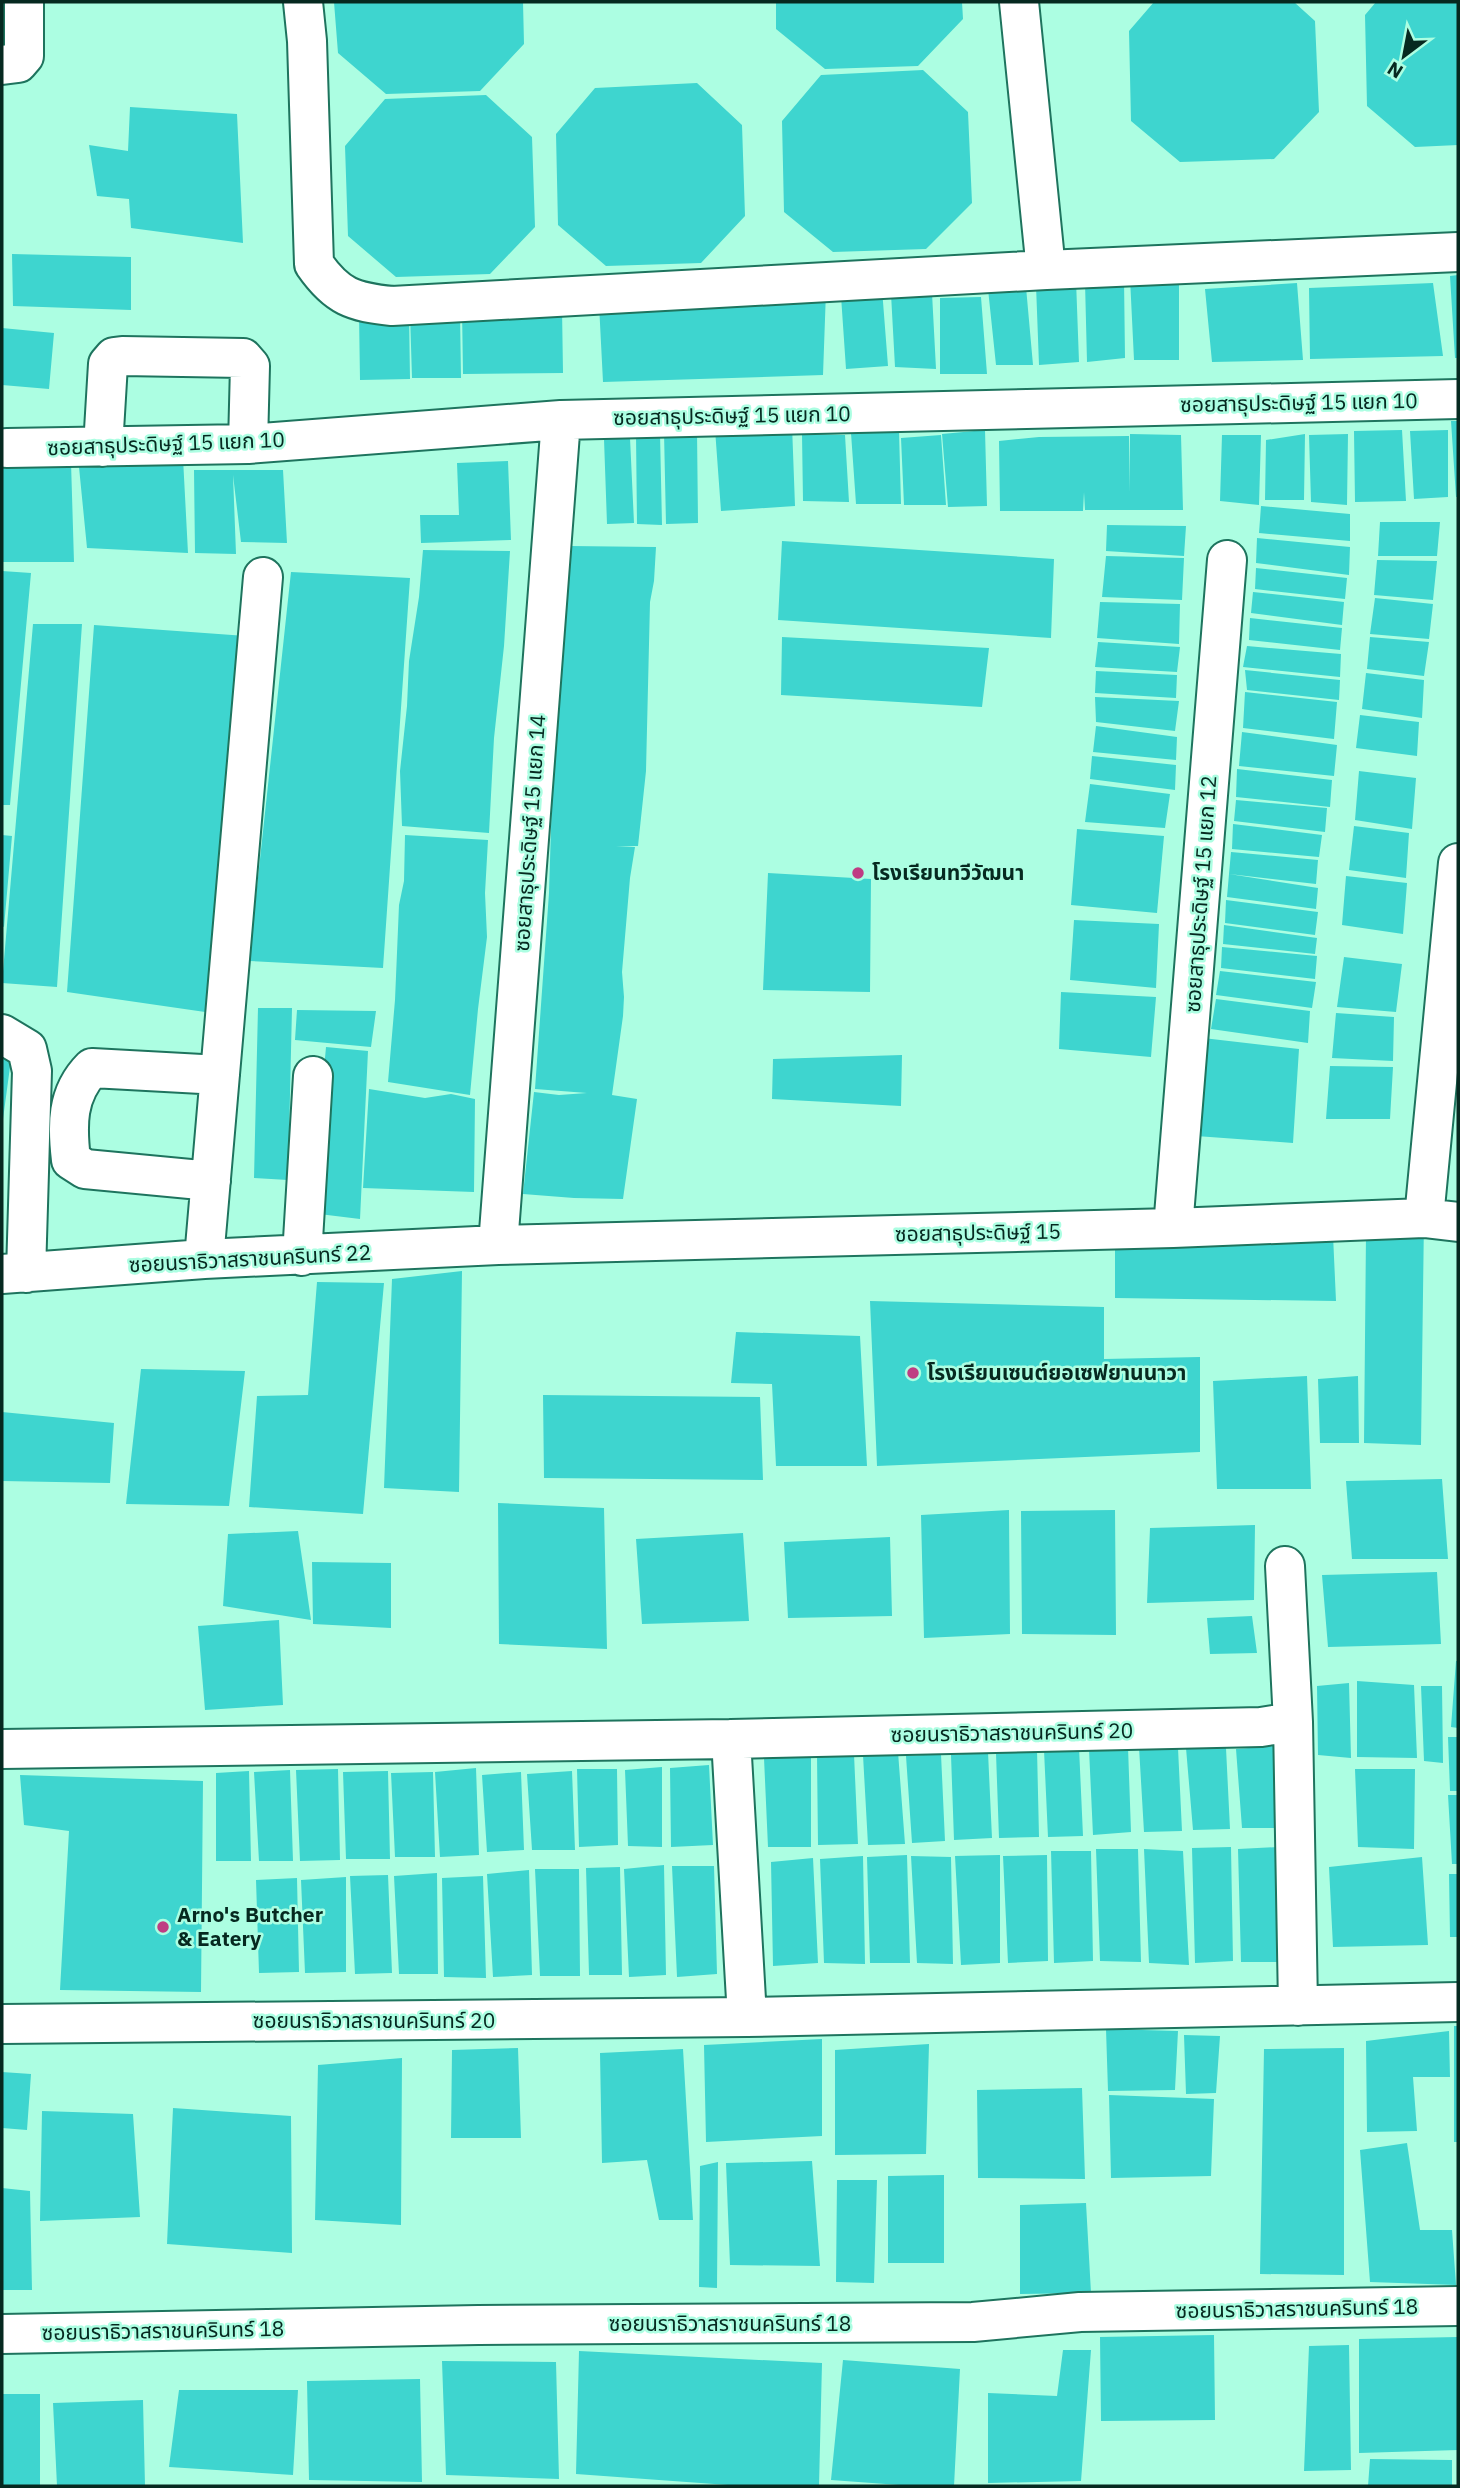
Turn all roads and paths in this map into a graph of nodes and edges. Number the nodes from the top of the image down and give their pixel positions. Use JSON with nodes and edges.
{"nodes":[{"id":1,"x":24,"y":2,"type":"edge"},
{"id":2,"x":303,"y":2,"type":"edge"},
{"id":3,"x":1019,"y":2,"type":"edge"},
{"id":4,"x":2,"y":65,"type":"edge"},
{"id":5,"x":1458,"y":252,"type":"edge"},
{"id":6,"x":1046,"y":270,"type":"junction"},
{"id":7,"x":1458,"y":399,"type":"edge"},
{"id":8,"x":561,"y":420,"type":"junction"},
{"id":9,"x":248,"y":444,"type":"junction"},
{"id":10,"x":103,"y":447,"type":"junction"},
{"id":11,"x":7,"y":448,"type":"dead end"},
{"id":12,"x":1227,"y":561,"type":"dead end"},
{"id":13,"x":263,"y":577,"type":"dead end"},
{"id":14,"x":1458,"y":863,"type":"edge"},
{"id":15,"x":2,"y":1034,"type":"edge"},
{"id":16,"x":220,"y":1075,"type":"junction"},
{"id":17,"x":313,"y":1076,"type":"dead end"},
{"id":18,"x":211,"y":1181,"type":"junction"},
{"id":19,"x":1441,"y":1220,"type":"edge"},
{"id":20,"x":1173,"y":1228,"type":"junction"},
{"id":21,"x":498,"y":1245,"type":"junction"},
{"id":22,"x":302,"y":1256,"type":"junction"},
{"id":23,"x":204,"y":1259,"type":"junction"},
{"id":24,"x":14,"y":1274,"type":"edge"},
{"id":25,"x":1285,"y":1566,"type":"dead end"},
{"id":26,"x":1293,"y":1722,"type":"junction"},
{"id":27,"x":731,"y":1739,"type":"junction"},
{"id":28,"x":2,"y":1749,"type":"edge"},
{"id":29,"x":1458,"y":2003,"type":"edge"},
{"id":30,"x":1298,"y":2006,"type":"junction"},
{"id":31,"x":747,"y":2017,"type":"junction"},
{"id":32,"x":2,"y":2024,"type":"edge"},
{"id":33,"x":1458,"y":2306,"type":"edge"},
{"id":34,"x":2,"y":2334,"type":"edge"}],
"edges":[{"from":1,"to":4,"type":"street"},
{"from":2,"to":6,"type":"street"},
{"from":3,"to":6,"type":"street"},
{"from":5,"to":6,"type":"street"},
{"from":7,"to":8,"type":"street","name":"ซอยสาธุประดิษฐ์ 15 แยก 10"},
{"from":8,"to":9,"type":"street","name":"ซอยสาธุประดิษฐ์ 15 แยก 10"},
{"from":8,"to":21,"type":"street","name":"ซอยสาธุประดิษฐ์ 15 แยก 14"},
{"from":9,"to":10,"type":"street","name":"ซอยสาธุประดิษฐ์ 15 แยก 10"},
{"from":9,"to":10,"type":"street"},
{"from":10,"to":11,"type":"street","name":"ซอยสาธุประดิษฐ์ 15 แยก 10"},
{"from":12,"to":20,"type":"street","name":"ซอยสาธุประดิษฐ์ 15 แยก 12"},
{"from":13,"to":16,"type":"street"},
{"from":14,"to":19,"type":"street"},
{"from":15,"to":24,"type":"street"},
{"from":16,"to":18,"type":"street"},
{"from":16,"to":18,"type":"street"},
{"from":17,"to":22,"type":"street"},
{"from":18,"to":23,"type":"street"},
{"from":19,"to":20,"type":"street","name":"ซอยสาธุประดิษฐ์ 15"},
{"from":20,"to":21,"type":"street","name":"ซอยสาธุประดิษฐ์ 15"},
{"from":21,"to":22,"type":"street","name":"ซอยนราธิวาสราชนครินทร์ 22"},
{"from":22,"to":23,"type":"street","name":"ซอยนราธิวาสราชนครินทร์ 22"},
{"from":23,"to":24,"type":"street","name":"ซอยนราธิวาสราชนครินทร์ 22"},
{"from":25,"to":26,"type":"street"},
{"from":26,"to":27,"type":"street","name":"ซอยนราธิวาสราชนครินทร์ 20"},
{"from":26,"to":30,"type":"street"},
{"from":27,"to":28,"type":"street","name":"ซอยนราธิวาสราชนครินทร์ 20"},
{"from":27,"to":31,"type":"street"},
{"from":29,"to":30,"type":"street","name":"ซอยนราธิวาสราชนครินทร์ 20"},
{"from":30,"to":31,"type":"street","name":"ซอยนราธิวาสราชนครินทร์ 20"},
{"from":31,"to":32,"type":"street","name":"ซอยนราธิวาสราชนครินทร์ 20"},
{"from":33,"to":34,"type":"street","name":"ซอยนราธิวาสราชนครินทร์ 18"}]}
